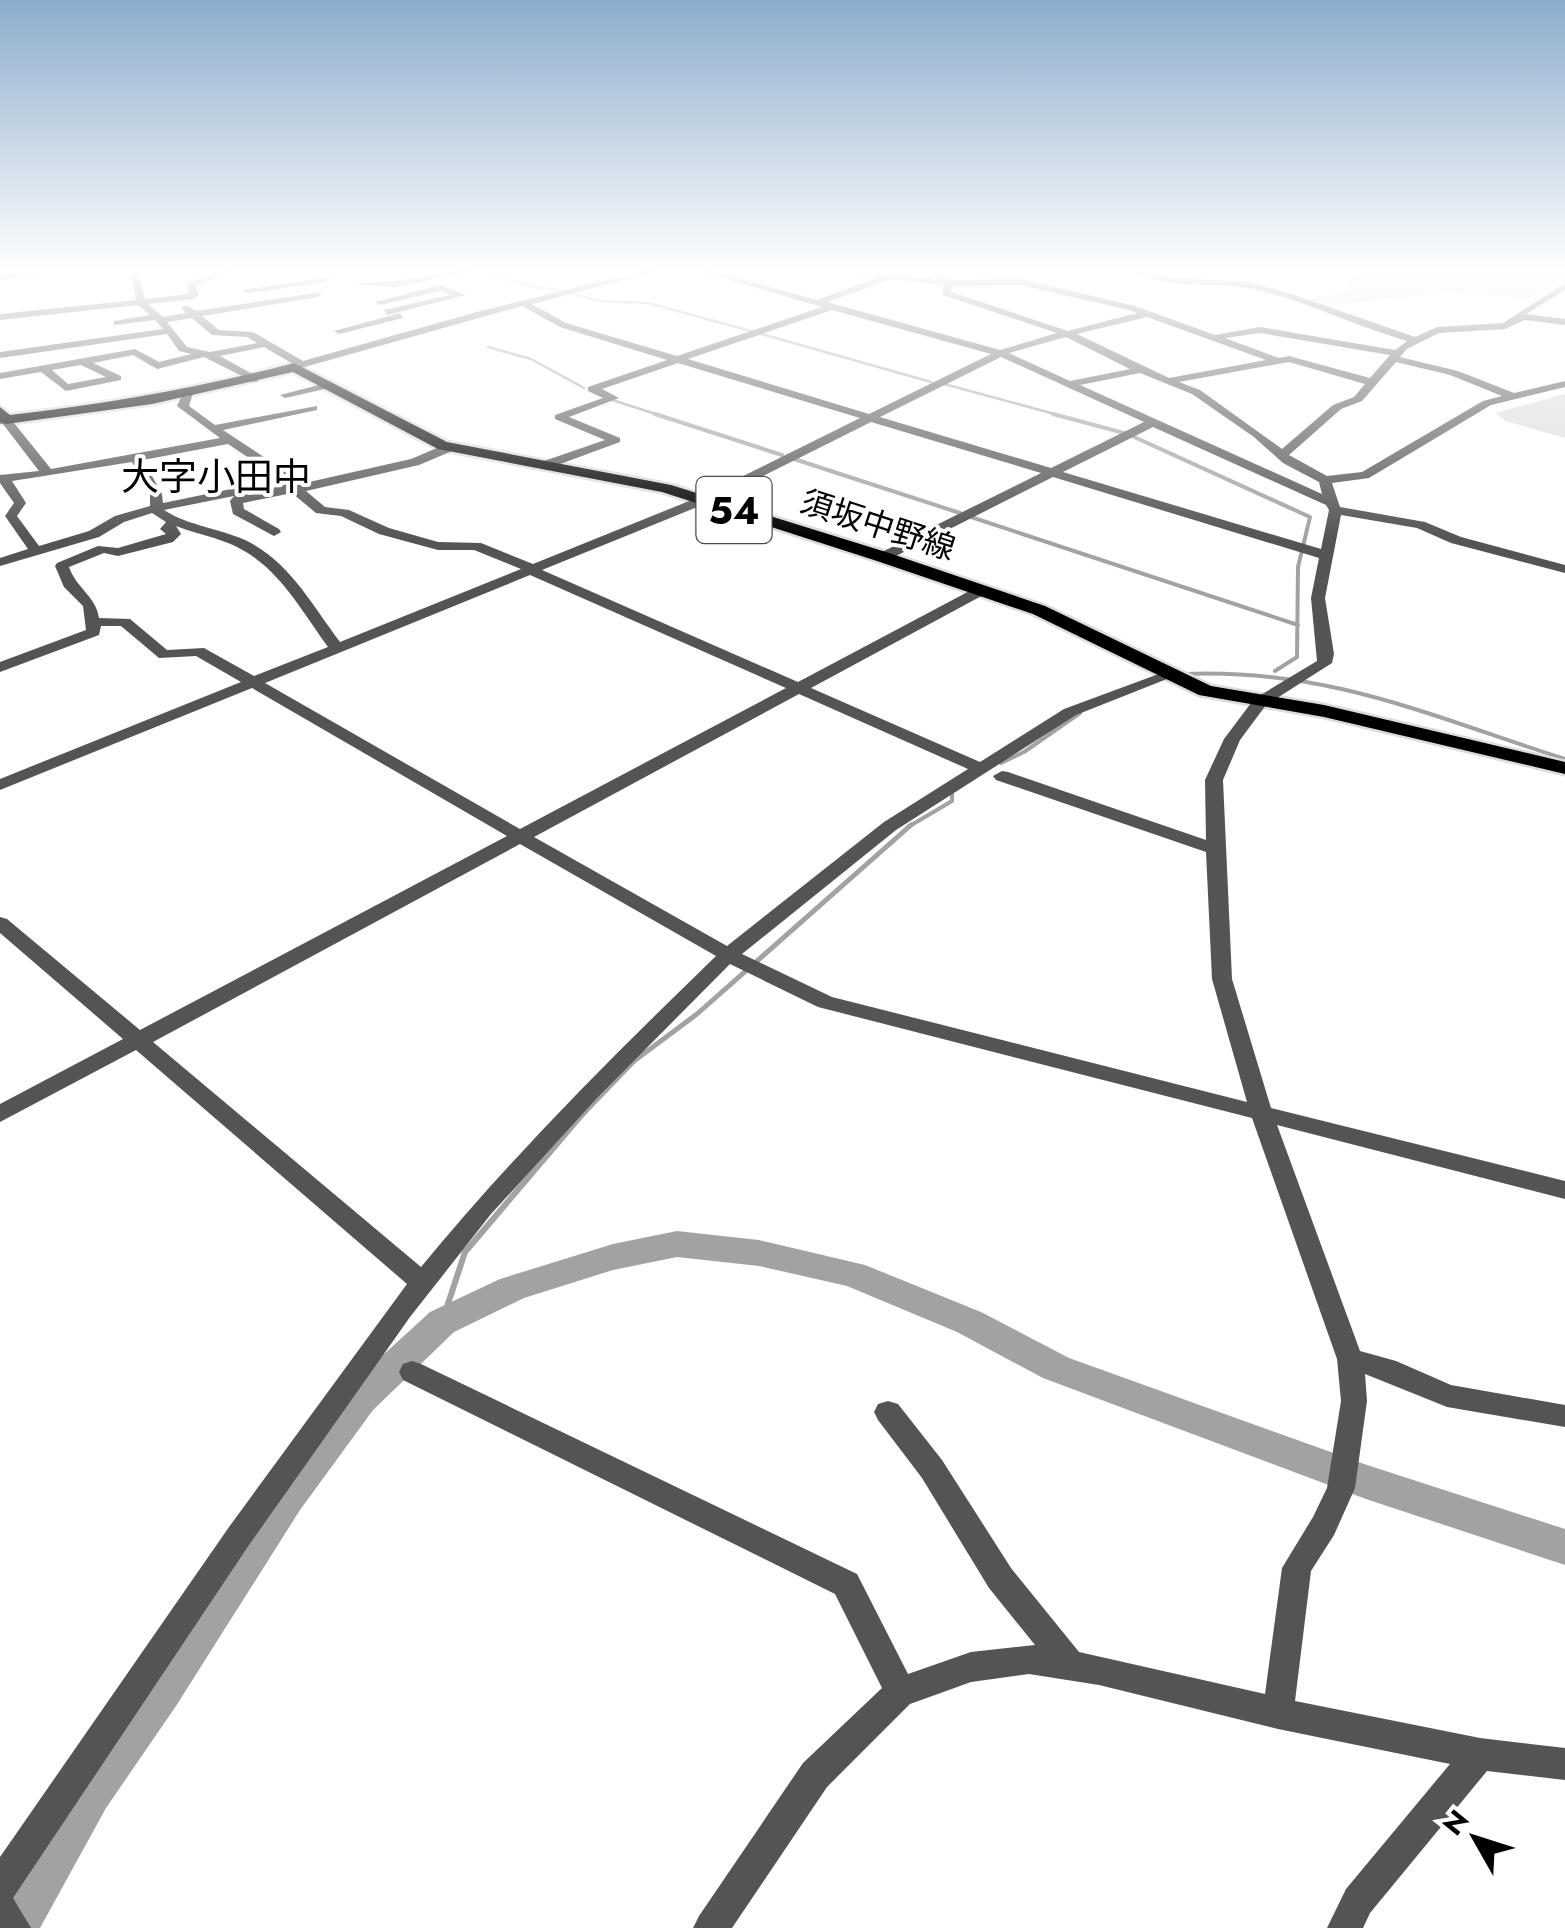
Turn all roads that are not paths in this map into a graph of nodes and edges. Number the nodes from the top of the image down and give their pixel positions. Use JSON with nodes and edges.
{"nodes":[{"id":1,"x":99,"y":360,"type":"edge"},
{"id":2,"x":148,"y":360,"type":"edge"},
{"id":3,"x":182,"y":360,"type":"edge"},
{"id":4,"x":217,"y":360,"type":"edge"},
{"id":5,"x":289,"y":360,"type":"edge"},
{"id":6,"x":317,"y":360,"type":"edge"},
{"id":7,"x":677,"y":360,"type":"joint"},
{"id":8,"x":984,"y":360,"type":"edge"},
{"id":9,"x":1018,"y":360,"type":"edge"},
{"id":10,"x":1120,"y":360,"type":"edge"},
{"id":11,"x":1275,"y":360,"type":"edge"},
{"id":12,"x":1303,"y":360,"type":"edge"},
{"id":13,"x":1389,"y":360,"type":"edge"},
{"id":14,"x":1407,"y":360,"type":"edge"},
{"id":15,"x":86,"y":363,"type":"junction"},
{"id":16,"x":298,"y":366,"type":"junction"},
{"id":17,"x":44,"y":370,"type":"junction"},
{"id":18,"x":1140,"y":370,"type":"junction"},
{"id":19,"x":0,"y":376,"type":"edge"},
{"id":20,"x":254,"y":379,"type":"junction"},
{"id":21,"x":1173,"y":380,"type":"junction"},
{"id":22,"x":1375,"y":383,"type":"junction"},
{"id":23,"x":1072,"y":384,"type":"junction"},
{"id":24,"x":1565,"y":384,"type":"edge"},
{"id":25,"x":330,"y":385,"type":"junction"},
{"id":26,"x":188,"y":393,"type":"junction"},
{"id":27,"x":285,"y":396,"type":"dead end"},
{"id":28,"x":1511,"y":396,"type":"junction"},
{"id":29,"x":312,"y":408,"type":"dead end"},
{"id":30,"x":2,"y":418,"type":"edge"},
{"id":31,"x":871,"y":418,"type":"junction"},
{"id":32,"x":1154,"y":422,"type":"junction"},
{"id":33,"x":217,"y":428,"type":"junction"},
{"id":34,"x":230,"y":440,"type":"junction"},
{"id":35,"x":448,"y":448,"type":"junction"},
{"id":36,"x":1284,"y":458,"type":"junction"},
{"id":37,"x":136,"y":459,"type":"junction"},
{"id":38,"x":548,"y":464,"type":"junction"},
{"id":39,"x":1262,"y":472,"type":"junction"},
{"id":40,"x":1047,"y":473,"type":"junction"},
{"id":41,"x":48,"y":474,"type":"junction"},
{"id":42,"x":2,"y":479,"type":"edge"},
{"id":43,"x":1326,"y":480,"type":"junction"},
{"id":44,"x":296,"y":490,"type":"junction"},
{"id":45,"x":280,"y":491,"type":"junction"},
{"id":46,"x":245,"y":498,"type":"junction"},
{"id":47,"x":702,"y":500,"type":"junction"},
{"id":48,"x":1333,"y":507,"type":"junction"},
{"id":49,"x":155,"y":509,"type":"junction"},
{"id":50,"x":172,"y":522,"type":"junction"},
{"id":51,"x":258,"y":524,"type":"junction"},
{"id":52,"x":274,"y":532,"type":"dead end"},
{"id":53,"x":228,"y":538,"type":"junction"},
{"id":54,"x":58,"y":544,"type":"junction"},
{"id":55,"x":36,"y":551,"type":"junction"},
{"id":56,"x":1325,"y":555,"type":"junction"},
{"id":57,"x":75,"y":558,"type":"junction"},
{"id":58,"x":882,"y":558,"type":"junction"},
{"id":59,"x":0,"y":562,"type":"edge"},
{"id":60,"x":1565,"y":569,"type":"edge"},
{"id":61,"x":531,"y":570,"type":"junction"},
{"id":62,"x":982,"y":590,"type":"junction"},
{"id":63,"x":92,"y":622,"type":"junction"},
{"id":64,"x":338,"y":649,"type":"junction"},
{"id":65,"x":0,"y":667,"type":"edge"},
{"id":66,"x":1178,"y":680,"type":"junction"},
{"id":67,"x":254,"y":682,"type":"junction"},
{"id":68,"x":800,"y":688,"type":"junction"},
{"id":69,"x":1260,"y":702,"type":"junction"},
{"id":70,"x":978,"y":767,"type":"junction"},
{"id":71,"x":1565,"y":768,"type":"edge"},
{"id":72,"x":1002,"y":776,"type":"dead end"},
{"id":73,"x":0,"y":785,"type":"edge"},
{"id":74,"x":520,"y":836,"type":"junction"},
{"id":75,"x":1215,"y":849,"type":"junction"},
{"id":76,"x":0,"y":923,"type":"edge"},
{"id":77,"x":730,"y":955,"type":"junction"},
{"id":78,"x":139,"y":1040,"type":"junction"},
{"id":79,"x":0,"y":1114,"type":"edge"},
{"id":80,"x":1262,"y":1115,"type":"junction"},
{"id":81,"x":1565,"y":1190,"type":"edge"},
{"id":82,"x":422,"y":1282,"type":"junction"},
{"id":83,"x":1350,"y":1359,"type":"junction"},
{"id":84,"x":412,"y":1372,"type":"dead end"},
{"id":85,"x":888,"y":1412,"type":"dead end"},
{"id":86,"x":1565,"y":1416,"type":"edge"},
{"id":87,"x":1071,"y":1666,"type":"junction"},
{"id":88,"x":900,"y":1692,"type":"junction"},
{"id":89,"x":1278,"y":1714,"type":"junction"},
{"id":90,"x":1480,"y":1754,"type":"junction"},
{"id":91,"x":1565,"y":1764,"type":"edge"},
{"id":92,"x":0,"y":1888,"type":"edge"},
{"id":93,"x":0,"y":1910,"type":"edge"},
{"id":94,"x":13,"y":1928,"type":"edge"},
{"id":95,"x":711,"y":1928,"type":"edge"},
{"id":96,"x":1345,"y":1928,"type":"edge"}],
"edges":[{"from":1,"to":15,"type":"street"},
{"from":2,"to":3,"type":"street"},
{"from":4,"to":20,"type":"street"},
{"from":5,"to":16,"type":"street"},
{"from":6,"to":16,"type":"street"},
{"from":7,"to":31,"type":"street"},
{"from":7,"to":38,"type":"street"},
{"from":8,"to":31,"type":"street"},
{"from":9,"to":23,"type":"street"},
{"from":10,"to":18,"type":"street"},
{"from":11,"to":21,"type":"street"},
{"from":12,"to":22,"type":"street"},
{"from":13,"to":22,"type":"street"},
{"from":14,"to":28,"type":"street"},
{"from":15,"to":17,"type":"street"},
{"from":15,"to":17,"type":"street"},
{"from":16,"to":20,"type":"main road"},
{"from":16,"to":25,"type":"main road","name":"須坂中野線","number":"54"},
{"from":17,"to":19,"type":"street"},
{"from":18,"to":21,"type":"street"},
{"from":18,"to":23,"type":"street"},
{"from":20,"to":26,"type":"main road"},
{"from":21,"to":36,"type":"street"},
{"from":22,"to":36,"type":"street"},
{"from":23,"to":32,"type":"street"},
{"from":24,"to":28,"type":"street"},
{"from":25,"to":27,"type":"street"},
{"from":25,"to":35,"type":"main road","name":"須坂中野線","number":"54"},
{"from":26,"to":30,"type":"main road"},
{"from":26,"to":33,"type":"street"},
{"from":28,"to":43,"type":"street"},
{"from":29,"to":33,"type":"street"},
{"from":30,"to":41,"type":"street"},
{"from":31,"to":40,"type":"street"},
{"from":31,"to":47,"type":"street"},
{"from":32,"to":39,"type":"street"},
{"from":32,"to":40,"type":"street"},
{"from":33,"to":34,"type":"street"},
{"from":34,"to":37,"type":"street"},
{"from":34,"to":45,"type":"street"},
{"from":35,"to":38,"type":"main road","name":"須坂中野線","number":"54"},
{"from":35,"to":44,"type":"street"},
{"from":36,"to":39,"type":"street"},
{"from":36,"to":43,"type":"street"},
{"from":37,"to":41,"type":"street"},
{"from":37,"to":49,"type":"street"},
{"from":38,"to":47,"type":"main road","name":"須坂中野線","number":"54"},
{"from":39,"to":48,"type":"street"},
{"from":40,"to":56,"type":"street"},
{"from":40,"to":58,"type":"street"},
{"from":41,"to":42,"type":"street"},
{"from":42,"to":55,"type":"street"},
{"from":43,"to":48,"type":"street"},
{"from":44,"to":45,"type":"street"},
{"from":44,"to":61,"type":"street"},
{"from":45,"to":46,"type":"street"},
{"from":46,"to":49,"type":"street"},
{"from":46,"to":51,"type":"street"},
{"from":47,"to":58,"type":"main road","name":"須坂中野線","number":"54"},
{"from":47,"to":61,"type":"street"},
{"from":48,"to":56,"type":"street"},
{"from":48,"to":60,"type":"street"},
{"from":49,"to":50,"type":"street"},
{"from":49,"to":54,"type":"street"},
{"from":50,"to":53,"type":"street"},
{"from":50,"to":57,"type":"street"},
{"from":51,"to":52,"type":"street"},
{"from":51,"to":53,"type":"street"},
{"from":53,"to":64,"type":"street"},
{"from":54,"to":55,"type":"street"},
{"from":54,"to":57,"type":"street"},
{"from":55,"to":59,"type":"street"},
{"from":56,"to":69,"type":"street"},
{"from":57,"to":63,"type":"street"},
{"from":58,"to":62,"type":"main road","name":"須坂中野線","number":"54"},
{"from":61,"to":64,"type":"street"},
{"from":61,"to":68,"type":"street"},
{"from":62,"to":66,"type":"main road","name":"須坂中野線","number":"54"},
{"from":62,"to":68,"type":"street"},
{"from":63,"to":65,"type":"street"},
{"from":63,"to":67,"type":"street"},
{"from":64,"to":67,"type":"street"},
{"from":66,"to":69,"type":"main road","name":"須坂中野線","number":"54"},
{"from":66,"to":70,"type":"street"},
{"from":67,"to":73,"type":"street"},
{"from":67,"to":74,"type":"street"},
{"from":68,"to":70,"type":"street"},
{"from":68,"to":74,"type":"street"},
{"from":69,"to":71,"type":"main road","name":"須坂中野線","number":"54"},
{"from":69,"to":75,"type":"street"},
{"from":70,"to":77,"type":"street"},
{"from":72,"to":75,"type":"street"},
{"from":74,"to":77,"type":"street"},
{"from":74,"to":78,"type":"street"},
{"from":75,"to":80,"type":"street"},
{"from":76,"to":78,"type":"street"},
{"from":77,"to":80,"type":"street"},
{"from":77,"to":82,"type":"street"},
{"from":78,"to":79,"type":"street"},
{"from":78,"to":82,"type":"street"},
{"from":80,"to":81,"type":"street"},
{"from":80,"to":83,"type":"street"},
{"from":82,"to":92,"type":"street"},
{"from":83,"to":86,"type":"street"},
{"from":83,"to":89,"type":"street"},
{"from":84,"to":88,"type":"street"},
{"from":85,"to":87,"type":"street"},
{"from":87,"to":88,"type":"street"},
{"from":87,"to":89,"type":"street"},
{"from":88,"to":95,"type":"street"},
{"from":89,"to":90,"type":"street"},
{"from":90,"to":91,"type":"street"},
{"from":90,"to":96,"type":"street"},
{"from":93,"to":94,"type":"street"}]}
